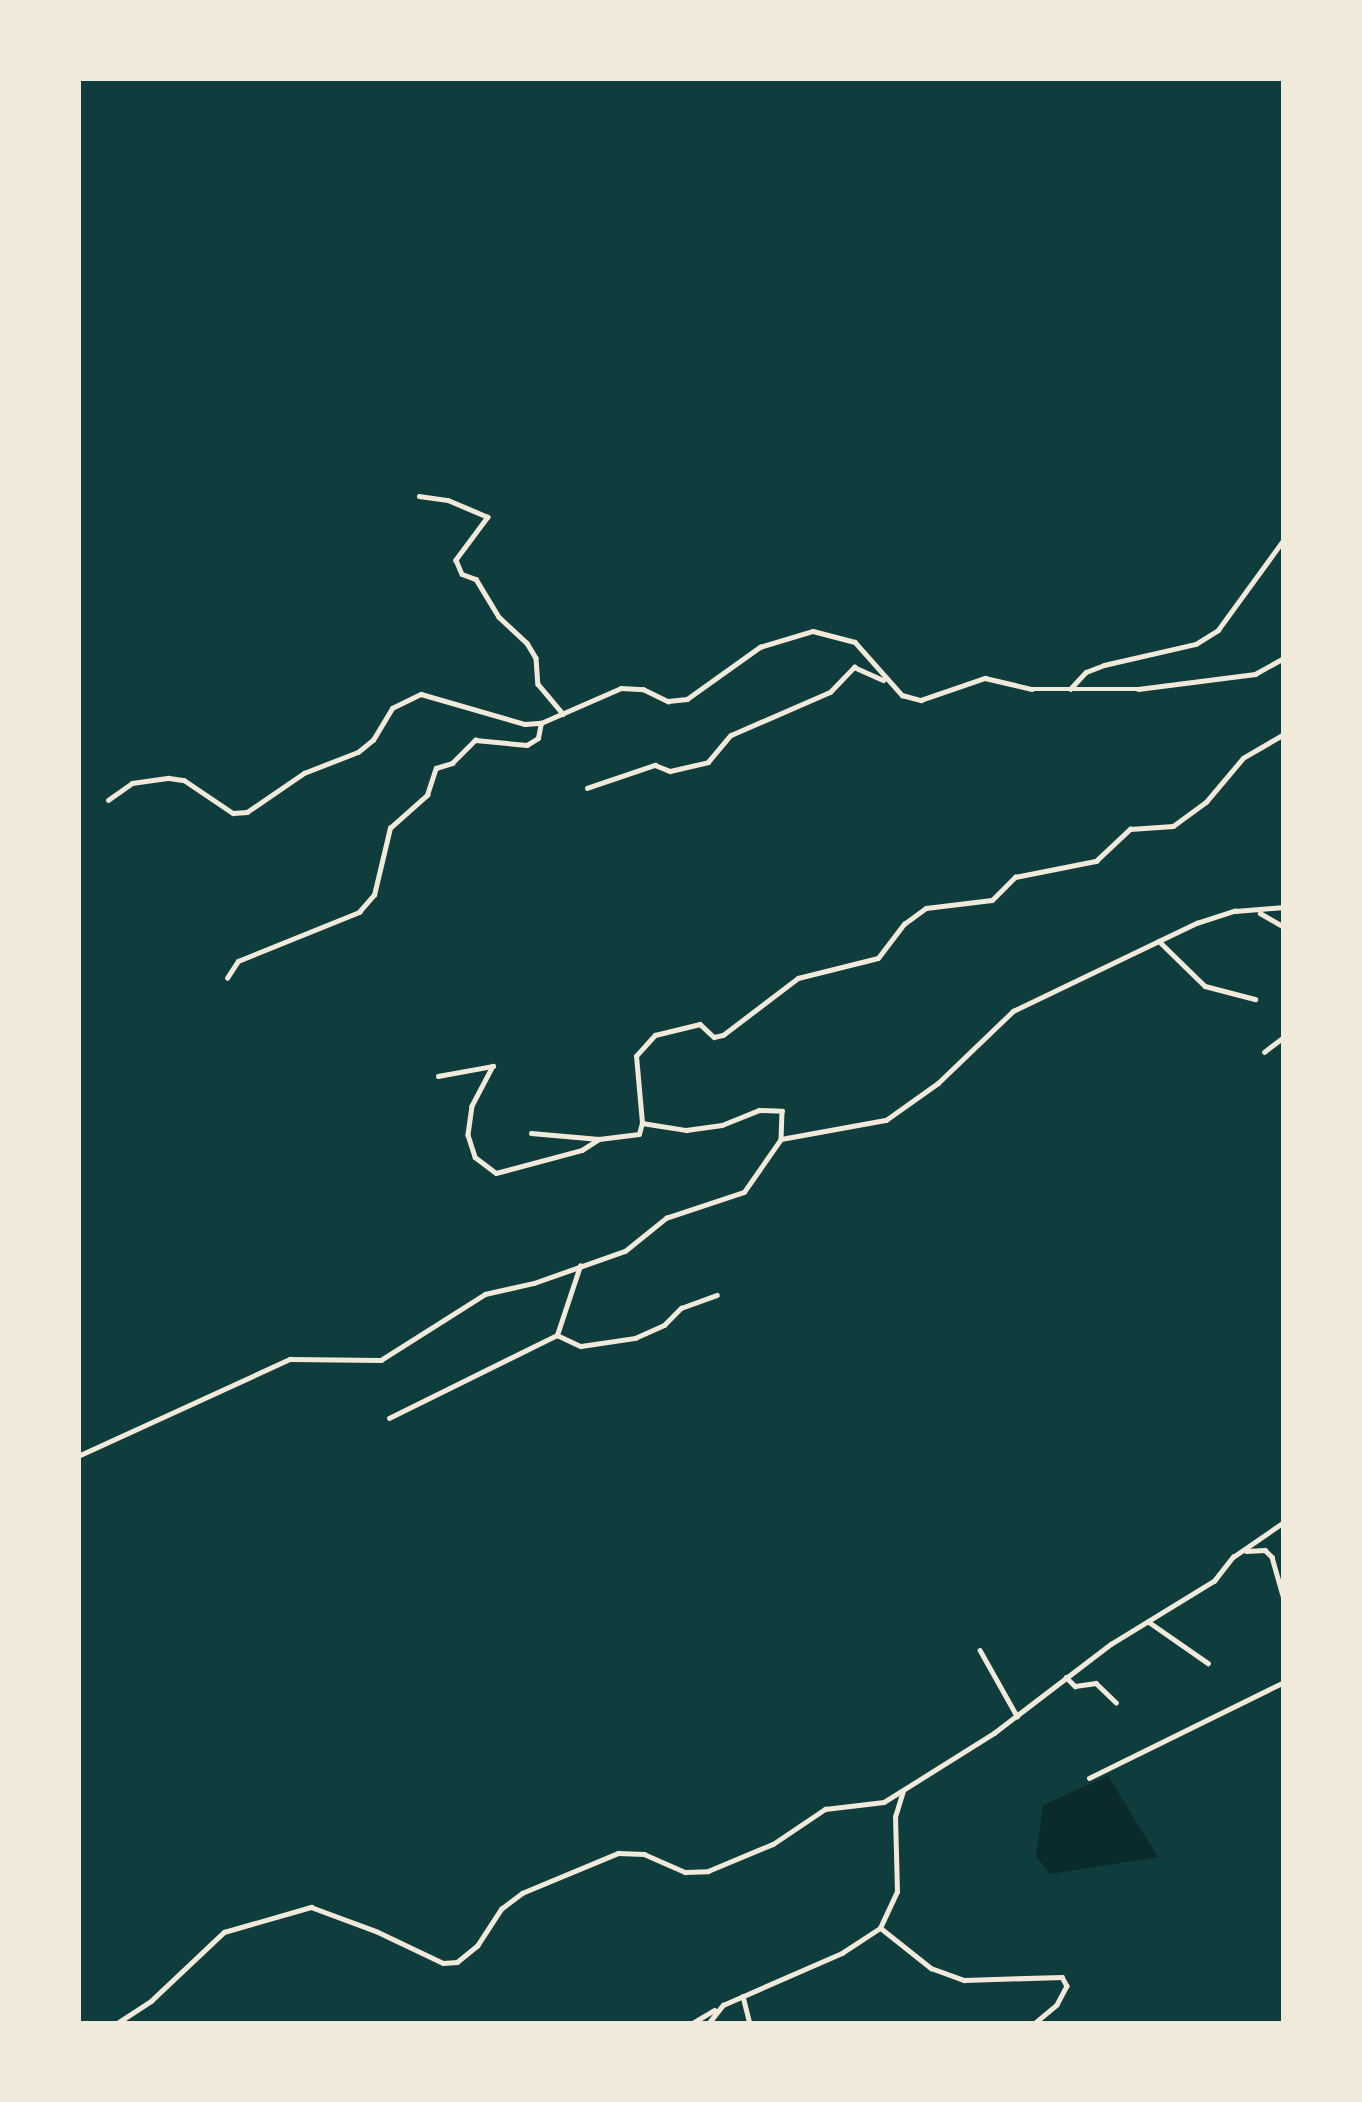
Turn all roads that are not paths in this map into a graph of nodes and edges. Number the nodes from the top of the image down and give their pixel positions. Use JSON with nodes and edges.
{"nodes":[{"id":1,"x":419,"y":496,"type":"dead end"},
{"id":2,"x":1284,"y":538,"type":"edge"},
{"id":3,"x":1284,"y":658,"type":"edge"},
{"id":4,"x":1070,"y":688,"type":"junction"},
{"id":5,"x":902,"y":694,"type":"junction"},
{"id":6,"x":563,"y":714,"type":"junction"},
{"id":7,"x":542,"y":723,"type":"junction"},
{"id":8,"x":1284,"y":734,"type":"edge"},
{"id":9,"x":587,"y":788,"type":"dead end"},
{"id":10,"x":108,"y":800,"type":"dead end"},
{"id":11,"x":1284,"y":907,"type":"edge"},
{"id":12,"x":1260,"y":913,"type":"junction"},
{"id":13,"x":1284,"y":927,"type":"edge"},
{"id":14,"x":1159,"y":941,"type":"junction"},
{"id":15,"x":227,"y":978,"type":"dead end"},
{"id":16,"x":1255,"y":1000,"type":"dead end"},
{"id":17,"x":1284,"y":1037,"type":"edge"},
{"id":18,"x":1264,"y":1052,"type":"dead end"},
{"id":19,"x":438,"y":1076,"type":"dead end"},
{"id":20,"x":642,"y":1123,"type":"junction"},
{"id":21,"x":531,"y":1133,"type":"dead end"},
{"id":22,"x":598,"y":1139,"type":"junction"},
{"id":23,"x":781,"y":1139,"type":"junction"},
{"id":24,"x":580,"y":1266,"type":"junction"},
{"id":25,"x":717,"y":1294,"type":"dead end"},
{"id":26,"x":557,"y":1335,"type":"junction"},
{"id":27,"x":389,"y":1418,"type":"dead end"},
{"id":28,"x":78,"y":1456,"type":"edge"},
{"id":29,"x":1284,"y":1522,"type":"edge"},
{"id":30,"x":1240,"y":1552,"type":"junction"},
{"id":31,"x":1284,"y":1599,"type":"edge"},
{"id":32,"x":1149,"y":1622,"type":"junction"},
{"id":33,"x":980,"y":1651,"type":"dead end"},
{"id":34,"x":1208,"y":1663,"type":"dead end"},
{"id":35,"x":1066,"y":1676,"type":"junction"},
{"id":36,"x":1284,"y":1682,"type":"edge"},
{"id":37,"x":1116,"y":1702,"type":"dead end"},
{"id":38,"x":1017,"y":1716,"type":"junction"},
{"id":39,"x":1089,"y":1778,"type":"dead end"},
{"id":40,"x":903,"y":1791,"type":"junction"},
{"id":41,"x":884,"y":1802,"type":"junction"},
{"id":42,"x":896,"y":1812,"type":"junction"},
{"id":43,"x":880,"y":1928,"type":"junction"},
{"id":44,"x":743,"y":1996,"type":"junction"},
{"id":45,"x":714,"y":2010,"type":"junction"},
{"id":46,"x":116,"y":2024,"type":"edge"},
{"id":47,"x":691,"y":2024,"type":"edge"},
{"id":48,"x":708,"y":2024,"type":"edge"},
{"id":49,"x":750,"y":2024,"type":"edge"},
{"id":50,"x":1034,"y":2024,"type":"edge"}],
"edges":[{"from":1,"to":6,"type":"street"},
{"from":2,"to":4,"type":"street"},
{"from":3,"to":4,"type":"street"},
{"from":4,"to":5,"type":"street"},
{"from":5,"to":6,"type":"street"},
{"from":5,"to":9,"type":"street"},
{"from":6,"to":7,"type":"street"},
{"from":7,"to":10,"type":"street"},
{"from":7,"to":15,"type":"street"},
{"from":8,"to":20,"type":"street"},
{"from":11,"to":12,"type":"street"},
{"from":12,"to":13,"type":"street"},
{"from":12,"to":14,"type":"street"},
{"from":14,"to":16,"type":"street"},
{"from":14,"to":23,"type":"street"},
{"from":17,"to":18,"type":"street"},
{"from":19,"to":22,"type":"street"},
{"from":20,"to":22,"type":"street"},
{"from":20,"to":23,"type":"street"},
{"from":21,"to":22,"type":"street"},
{"from":23,"to":24,"type":"street"},
{"from":24,"to":26,"type":"street"},
{"from":24,"to":28,"type":"street"},
{"from":25,"to":26,"type":"street"},
{"from":26,"to":27,"type":"street"},
{"from":29,"to":30,"type":"street"},
{"from":30,"to":31,"type":"street"},
{"from":30,"to":32,"type":"street"},
{"from":32,"to":34,"type":"street"},
{"from":32,"to":35,"type":"street"},
{"from":33,"to":38,"type":"street"},
{"from":35,"to":37,"type":"street"},
{"from":35,"to":38,"type":"street"},
{"from":36,"to":39,"type":"street"},
{"from":38,"to":40,"type":"street"},
{"from":40,"to":41,"type":"street"},
{"from":40,"to":42,"type":"street"},
{"from":41,"to":42,"type":"street"},
{"from":41,"to":46,"type":"street"},
{"from":42,"to":43,"type":"street"},
{"from":43,"to":44,"type":"street"},
{"from":43,"to":50,"type":"street"},
{"from":44,"to":45,"type":"street"},
{"from":44,"to":49,"type":"street"},
{"from":45,"to":47,"type":"street"},
{"from":45,"to":48,"type":"street"}]}
